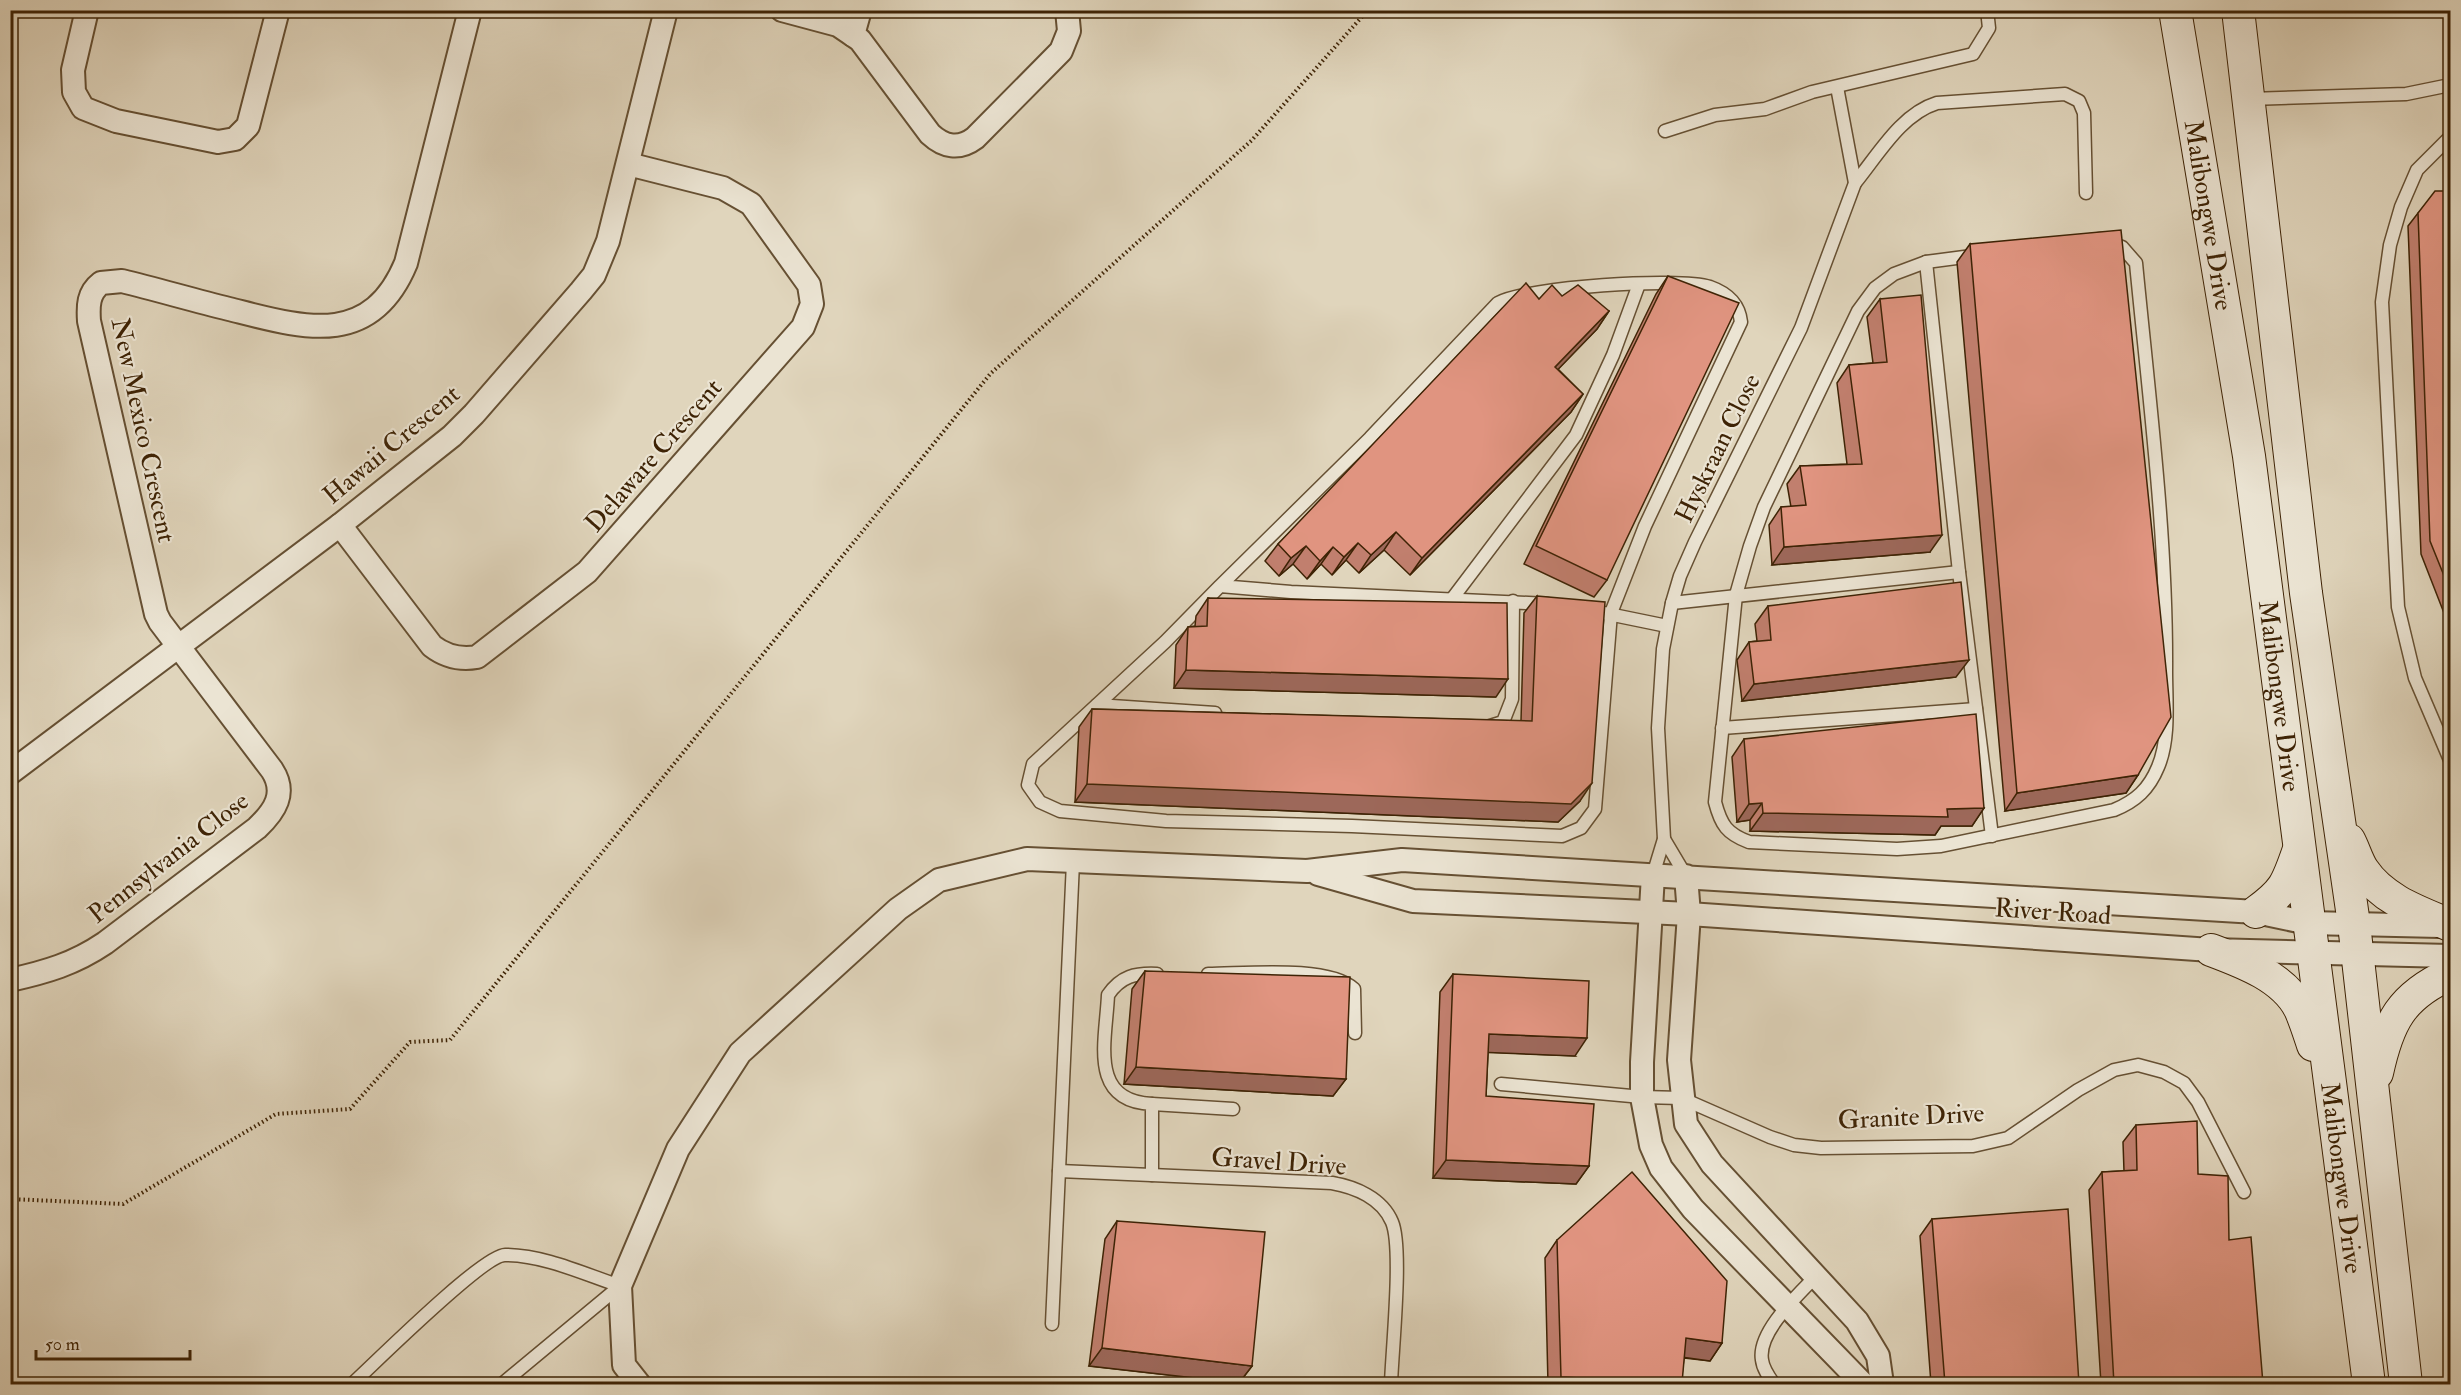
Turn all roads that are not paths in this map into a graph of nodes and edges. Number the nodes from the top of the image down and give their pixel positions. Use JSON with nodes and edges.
{"nodes":[{"id":1,"x":87,"y":10,"type":"edge"},
{"id":2,"x":278,"y":10,"type":"edge"},
{"id":3,"x":470,"y":10,"type":"edge"},
{"id":4,"x":666,"y":10,"type":"edge"},
{"id":5,"x":782,"y":10,"type":"edge"},
{"id":6,"x":860,"y":10,"type":"edge"},
{"id":7,"x":1067,"y":10,"type":"edge"},
{"id":8,"x":1987,"y":10,"type":"edge"},
{"id":9,"x":2175,"y":10,"type":"edge"},
{"id":10,"x":2238,"y":10,"type":"edge"},
{"id":11,"x":853,"y":35,"type":"junction"},
{"id":12,"x":2451,"y":85,"type":"edge"},
{"id":13,"x":1837,"y":87,"type":"junction"},
{"id":14,"x":2248,"y":99,"type":"junction"},
{"id":15,"x":1665,"y":131,"type":"dead end"},
{"id":16,"x":2451,"y":137,"type":"edge"},
{"id":17,"x":628,"y":164,"type":"junction"},
{"id":18,"x":1855,"y":183,"type":"junction"},
{"id":19,"x":2086,"y":193,"type":"dead end"},
{"id":20,"x":1926,"y":262,"type":"junction"},
{"id":21,"x":1639,"y":284,"type":"junction"},
{"id":22,"x":340,"y":525,"type":"junction"},
{"id":23,"x":1959,"y":572,"type":"junction"},
{"id":24,"x":1220,"y":586,"type":"junction"},
{"id":25,"x":1736,"y":595,"type":"junction"},
{"id":26,"x":1452,"y":598,"type":"junction"},
{"id":27,"x":1512,"y":601,"type":"junction"},
{"id":28,"x":1671,"y":603,"type":"junction"},
{"id":29,"x":1560,"y":605,"type":"edge"},
{"id":30,"x":1580,"y":608,"type":"edge"},
{"id":31,"x":1611,"y":613,"type":"junction"},
{"id":32,"x":1667,"y":626,"type":"junction"},
{"id":33,"x":178,"y":644,"type":"junction"},
{"id":34,"x":1097,"y":705,"type":"junction"},
{"id":35,"x":1976,"y":709,"type":"junction"},
{"id":36,"x":1233,"y":714,"type":"edge"},
{"id":37,"x":1482,"y":728,"type":"edge"},
{"id":38,"x":1722,"y":728,"type":"junction"},
{"id":39,"x":2451,"y":760,"type":"edge"},
{"id":40,"x":10,"y":773,"type":"edge"},
{"id":41,"x":2340,"y":820,"type":"junction"},
{"id":42,"x":1992,"y":836,"type":"junction"},
{"id":43,"x":1664,"y":838,"type":"junction"},
{"id":44,"x":2298,"y":852,"type":"junction"},
{"id":45,"x":1073,"y":862,"type":"junction"},
{"id":46,"x":1307,"y":871,"type":"junction"},
{"id":47,"x":1653,"y":875,"type":"junction"},
{"id":48,"x":1686,"y":876,"type":"junction"},
{"id":49,"x":2256,"y":912,"type":"junction"},
{"id":50,"x":1689,"y":914,"type":"junction"},
{"id":51,"x":1652,"y":915,"type":"junction"},
{"id":52,"x":2451,"y":926,"type":"edge"},
{"id":53,"x":2310,"y":937,"type":"junction"},
{"id":54,"x":2355,"y":938,"type":"junction"},
{"id":55,"x":2211,"y":950,"type":"junction"},
{"id":56,"x":2451,"y":956,"type":"edge"},
{"id":57,"x":1174,"y":974,"type":"edge"},
{"id":58,"x":1198,"y":974,"type":"edge"},
{"id":59,"x":2451,"y":974,"type":"edge"},
{"id":60,"x":10,"y":980,"type":"edge"},
{"id":61,"x":1355,"y":1033,"type":"dead end"},
{"id":62,"x":1501,"y":1084,"type":"dead end"},
{"id":63,"x":2373,"y":1093,"type":"junction"},
{"id":64,"x":1642,"y":1097,"type":"junction"},
{"id":65,"x":1681,"y":1098,"type":"junction"},
{"id":66,"x":2334,"y":1102,"type":"junction"},
{"id":67,"x":1152,"y":1104,"type":"junction"},
{"id":68,"x":1233,"y":1109,"type":"dead end"},
{"id":69,"x":1059,"y":1171,"type":"junction"},
{"id":70,"x":1152,"y":1175,"type":"junction"},
{"id":71,"x":2244,"y":1192,"type":"dead end"},
{"id":72,"x":1816,"y":1276,"type":"junction"},
{"id":73,"x":620,"y":1286,"type":"junction"},
{"id":74,"x":1787,"y":1306,"type":"junction"},
{"id":75,"x":1052,"y":1324,"type":"dead end"},
{"id":76,"x":352,"y":1384,"type":"edge"},
{"id":77,"x":502,"y":1384,"type":"edge"},
{"id":78,"x":639,"y":1384,"type":"edge"},
{"id":79,"x":1391,"y":1384,"type":"edge"},
{"id":80,"x":1774,"y":1384,"type":"edge"},
{"id":81,"x":1863,"y":1384,"type":"edge"},
{"id":82,"x":1882,"y":1384,"type":"edge"},
{"id":83,"x":2369,"y":1384,"type":"edge"},
{"id":84,"x":2406,"y":1384,"type":"edge"}],
"edges":[{"from":1,"to":2,"type":"street"},
{"from":3,"to":33,"type":"street","name":"New Mexico Crescent"},
{"from":4,"to":17,"type":"street","name":"Hawaii Crescent"},
{"from":5,"to":11,"type":"street"},
{"from":6,"to":11,"type":"street"},
{"from":7,"to":11,"type":"street"},
{"from":8,"to":13,"type":"lane"},
{"from":9,"to":44,"type":"main road","name":"Malibongwe Drive"},
{"from":10,"to":14,"type":"main road","name":"Malibongwe Drive"},
{"from":12,"to":14,"type":"lane"},
{"from":13,"to":15,"type":"lane"},
{"from":13,"to":18,"type":"lane"},
{"from":14,"to":41,"type":"main road","name":"Malibongwe Drive"},
{"from":16,"to":39,"type":"lane"},
{"from":17,"to":22,"type":"street","name":"Hawaii Crescent"},
{"from":17,"to":22,"type":"street","name":"Delaware Crescent"},
{"from":18,"to":19,"type":"lane"},
{"from":18,"to":28,"type":"lane","name":"Hyskraan Close"},
{"from":20,"to":23,"type":"lane"},
{"from":20,"to":25,"type":"lane"},
{"from":20,"to":42,"type":"lane"},
{"from":21,"to":24,"type":"lane"},
{"from":21,"to":26,"type":"lane"},
{"from":21,"to":31,"type":"lane"},
{"from":22,"to":33,"type":"street","name":"Hawaii Crescent"},
{"from":23,"to":25,"type":"lane"},
{"from":23,"to":35,"type":"lane"},
{"from":24,"to":26,"type":"lane"},
{"from":24,"to":34,"type":"lane"},
{"from":25,"to":28,"type":"lane"},
{"from":25,"to":38,"type":"lane"},
{"from":26,"to":27,"type":"lane"},
{"from":27,"to":29,"type":"lane"},
{"from":27,"to":37,"type":"lane"},
{"from":28,"to":32,"type":"lane","name":"Hyskraan Close"},
{"from":30,"to":31,"type":"lane"},
{"from":31,"to":32,"type":"lane"},
{"from":31,"to":34,"type":"lane"},
{"from":32,"to":43,"type":"lane","name":"Hyskraan Close"},
{"from":33,"to":40,"type":"street","name":"Hawaii Crescent"},
{"from":33,"to":60,"type":"street","name":"Pennsylvania Close"},
{"from":34,"to":36,"type":"lane"},
{"from":35,"to":38,"type":"lane"},
{"from":35,"to":42,"type":"lane"},
{"from":38,"to":42,"type":"lane"},
{"from":41,"to":52,"type":"main road"},
{"from":41,"to":54,"type":"main road","name":"Malibongwe Drive"},
{"from":43,"to":47,"type":"lane"},
{"from":43,"to":48,"type":"lane"},
{"from":44,"to":49,"type":"main road"},
{"from":44,"to":53,"type":"main road","name":"Malibongwe Drive"},
{"from":45,"to":46,"type":"street"},
{"from":45,"to":69,"type":"lane"},
{"from":45,"to":73,"type":"street"},
{"from":46,"to":47,"type":"street","name":"River Road"},
{"from":46,"to":51,"type":"street","name":"River Road"},
{"from":47,"to":48,"type":"street","name":"River Road"},
{"from":47,"to":51,"type":"street"},
{"from":48,"to":49,"type":"street","name":"River Road"},
{"from":48,"to":50,"type":"street"},
{"from":49,"to":53,"type":"street","name":"River Road"},
{"from":50,"to":51,"type":"street","name":"River Road"},
{"from":50,"to":55,"type":"street","name":"River Road"},
{"from":50,"to":65,"type":"street"},
{"from":51,"to":64,"type":"street"},
{"from":52,"to":54,"type":"street","name":"River Road"},
{"from":53,"to":54,"type":"street","name":"River Road"},
{"from":53,"to":55,"type":"street","name":"River Road"},
{"from":53,"to":66,"type":"main road","name":"Malibongwe Drive"},
{"from":54,"to":56,"type":"street","name":"River Road"},
{"from":54,"to":63,"type":"main road","name":"Malibongwe Drive"},
{"from":55,"to":66,"type":"main road"},
{"from":57,"to":67,"type":"lane"},
{"from":58,"to":61,"type":"lane"},
{"from":59,"to":63,"type":"main road"},
{"from":62,"to":64,"type":"lane","name":"Granite Drive"},
{"from":63,"to":84,"type":"main road","name":"Malibongwe Drive"},
{"from":64,"to":65,"type":"lane","name":"Granite Drive"},
{"from":64,"to":74,"type":"street"},
{"from":65,"to":71,"type":"lane","name":"Granite Drive"},
{"from":65,"to":72,"type":"street"},
{"from":66,"to":83,"type":"main road","name":"Malibongwe Drive"},
{"from":67,"to":68,"type":"lane"},
{"from":67,"to":70,"type":"lane"},
{"from":69,"to":70,"type":"lane","name":"Gravel Drive"},
{"from":69,"to":75,"type":"lane"},
{"from":70,"to":79,"type":"lane","name":"Gravel Drive"},
{"from":72,"to":74,"type":"lane"},
{"from":72,"to":82,"type":"street"},
{"from":73,"to":76,"type":"lane"},
{"from":73,"to":77,"type":"lane"},
{"from":73,"to":78,"type":"street"},
{"from":74,"to":80,"type":"lane"},
{"from":74,"to":81,"type":"street"}]}
